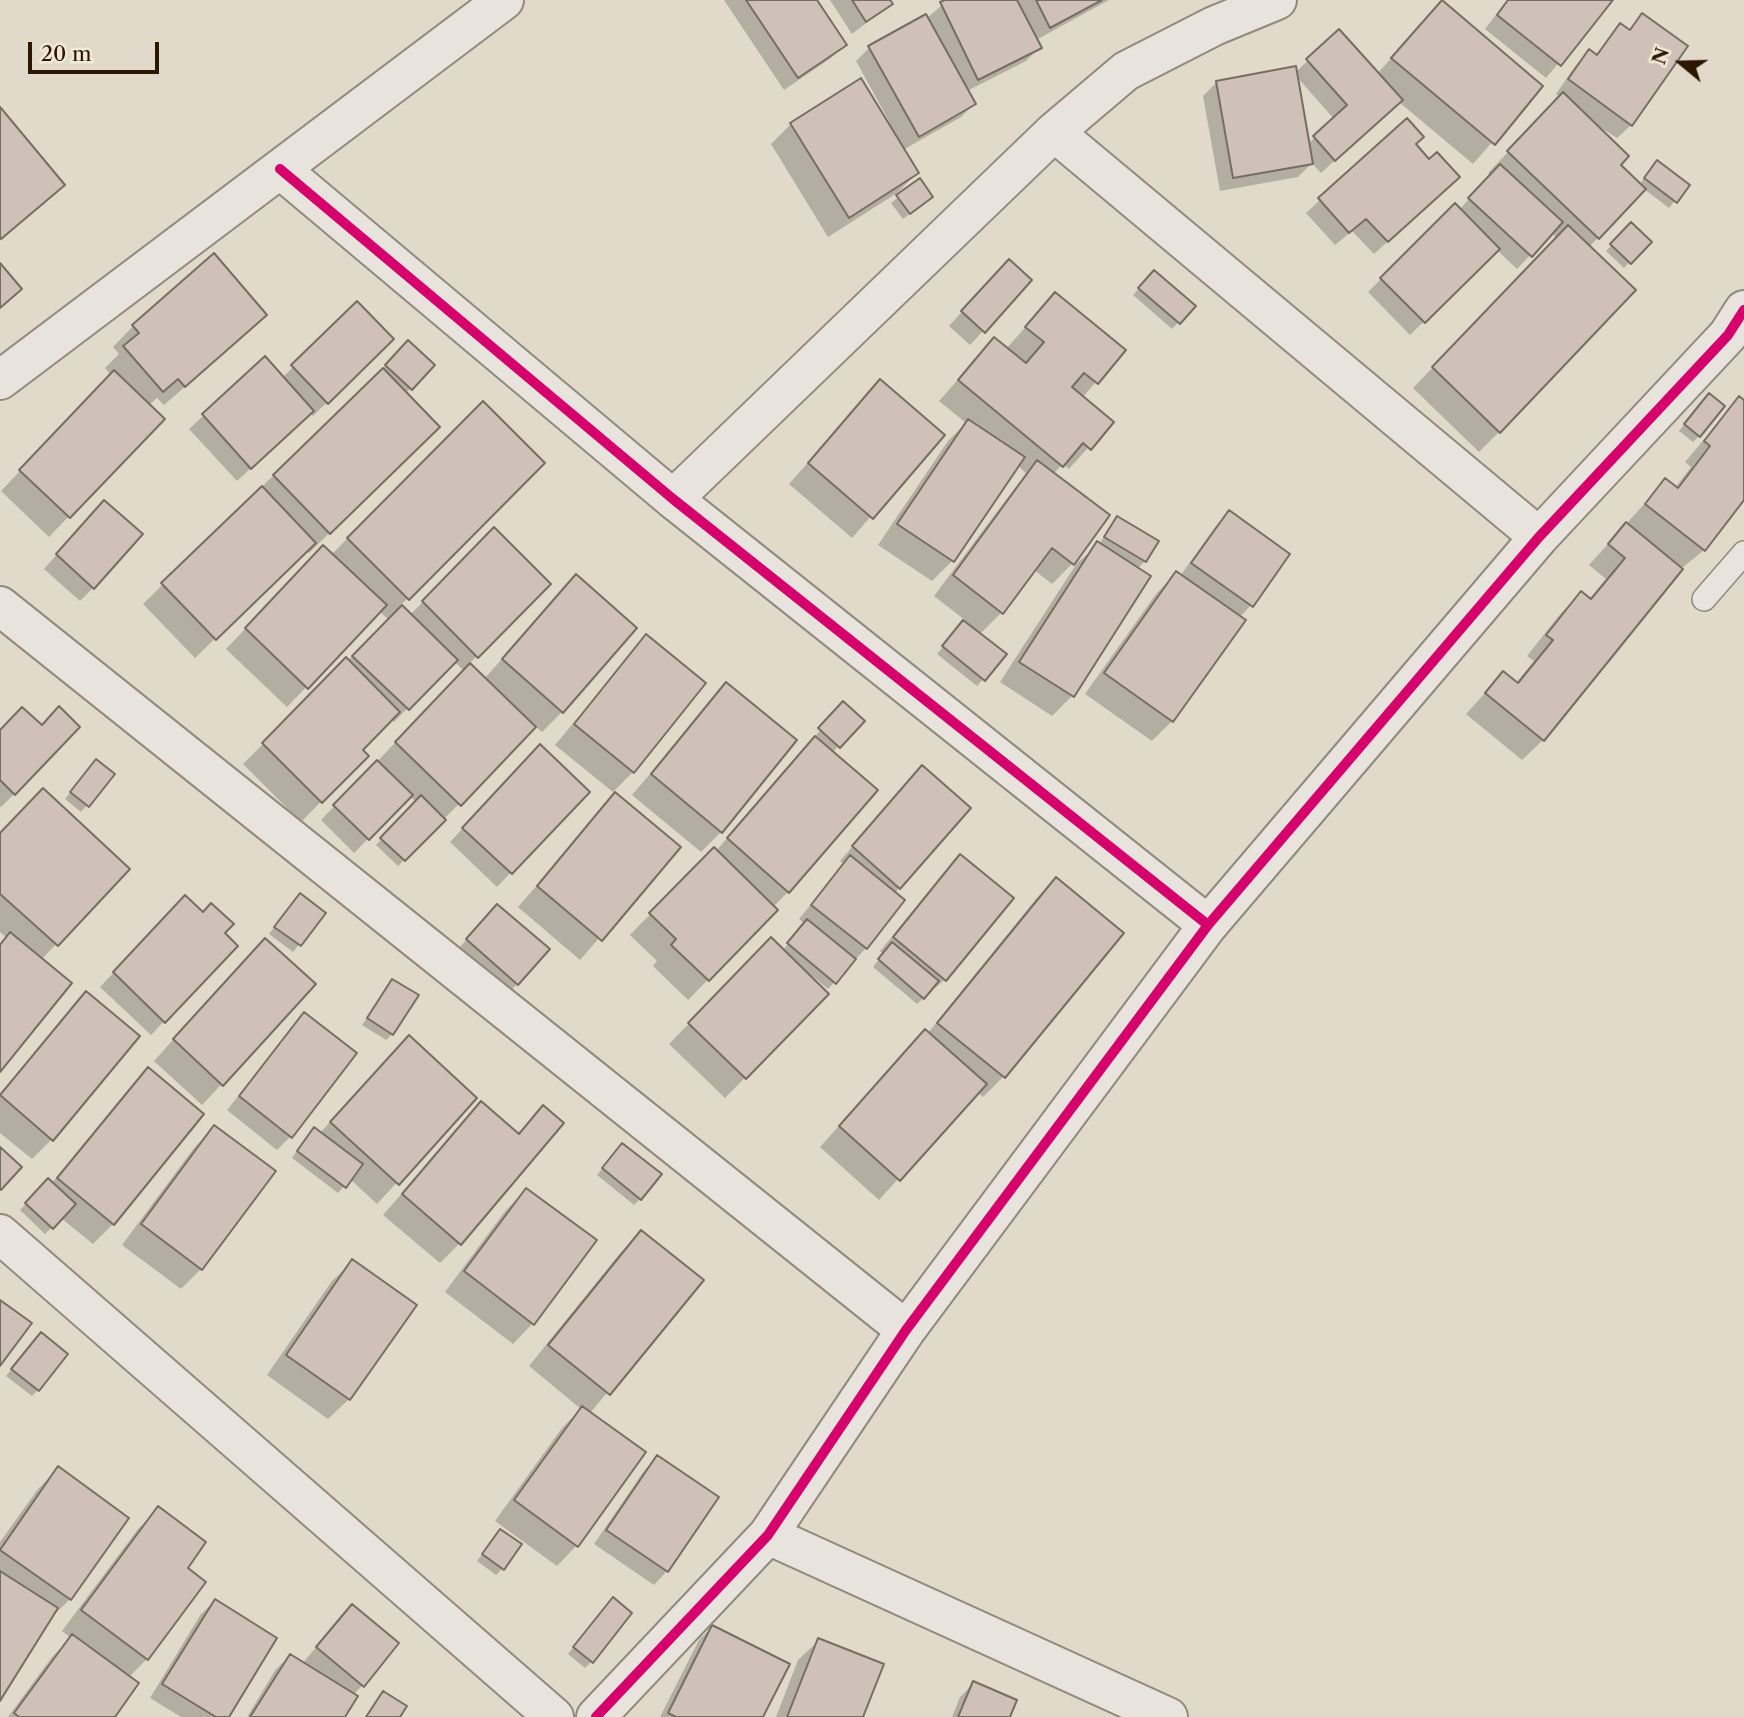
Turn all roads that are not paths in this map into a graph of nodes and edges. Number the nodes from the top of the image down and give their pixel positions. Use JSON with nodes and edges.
{"nodes":[{"id":1,"x":1277,"y":0,"type":"edge"},
{"id":2,"x":493,"y":3,"type":"edge"},
{"id":3,"x":1054,"y":132,"type":"junction"},
{"id":4,"x":280,"y":169,"type":"junction"},
{"id":5,"x":1744,"y":310,"type":"edge"},
{"id":6,"x":0,"y":380,"type":"edge"},
{"id":7,"x":673,"y":499,"type":"junction"},
{"id":8,"x":1539,"y":537,"type":"junction"},
{"id":9,"x":1744,"y":553,"type":"edge"},
{"id":10,"x":1704,"y":599,"type":"dead end"},
{"id":11,"x":0,"y":606,"type":"edge"},
{"id":12,"x":1208,"y":925,"type":"junction"},
{"id":13,"x":0,"y":1234,"type":"edge"},
{"id":14,"x":906,"y":1330,"type":"junction"},
{"id":15,"x":768,"y":1535,"type":"junction"},
{"id":16,"x":554,"y":1717,"type":"edge"},
{"id":17,"x":596,"y":1717,"type":"edge"},
{"id":18,"x":1168,"y":1717,"type":"edge"}],
"edges":[{"from":1,"to":3,"type":"street"},
{"from":2,"to":4,"type":"street"},
{"from":3,"to":7,"type":"street"},
{"from":3,"to":8,"type":"street"},
{"from":4,"to":6,"type":"street"},
{"from":4,"to":7,"type":"street"},
{"from":5,"to":8,"type":"street"},
{"from":7,"to":12,"type":"street"},
{"from":8,"to":12,"type":"street"},
{"from":9,"to":10,"type":"lane"},
{"from":11,"to":14,"type":"street"},
{"from":12,"to":14,"type":"street"},
{"from":13,"to":16,"type":"street"},
{"from":14,"to":15,"type":"street"},
{"from":15,"to":17,"type":"street"},
{"from":15,"to":18,"type":"street"}]}
